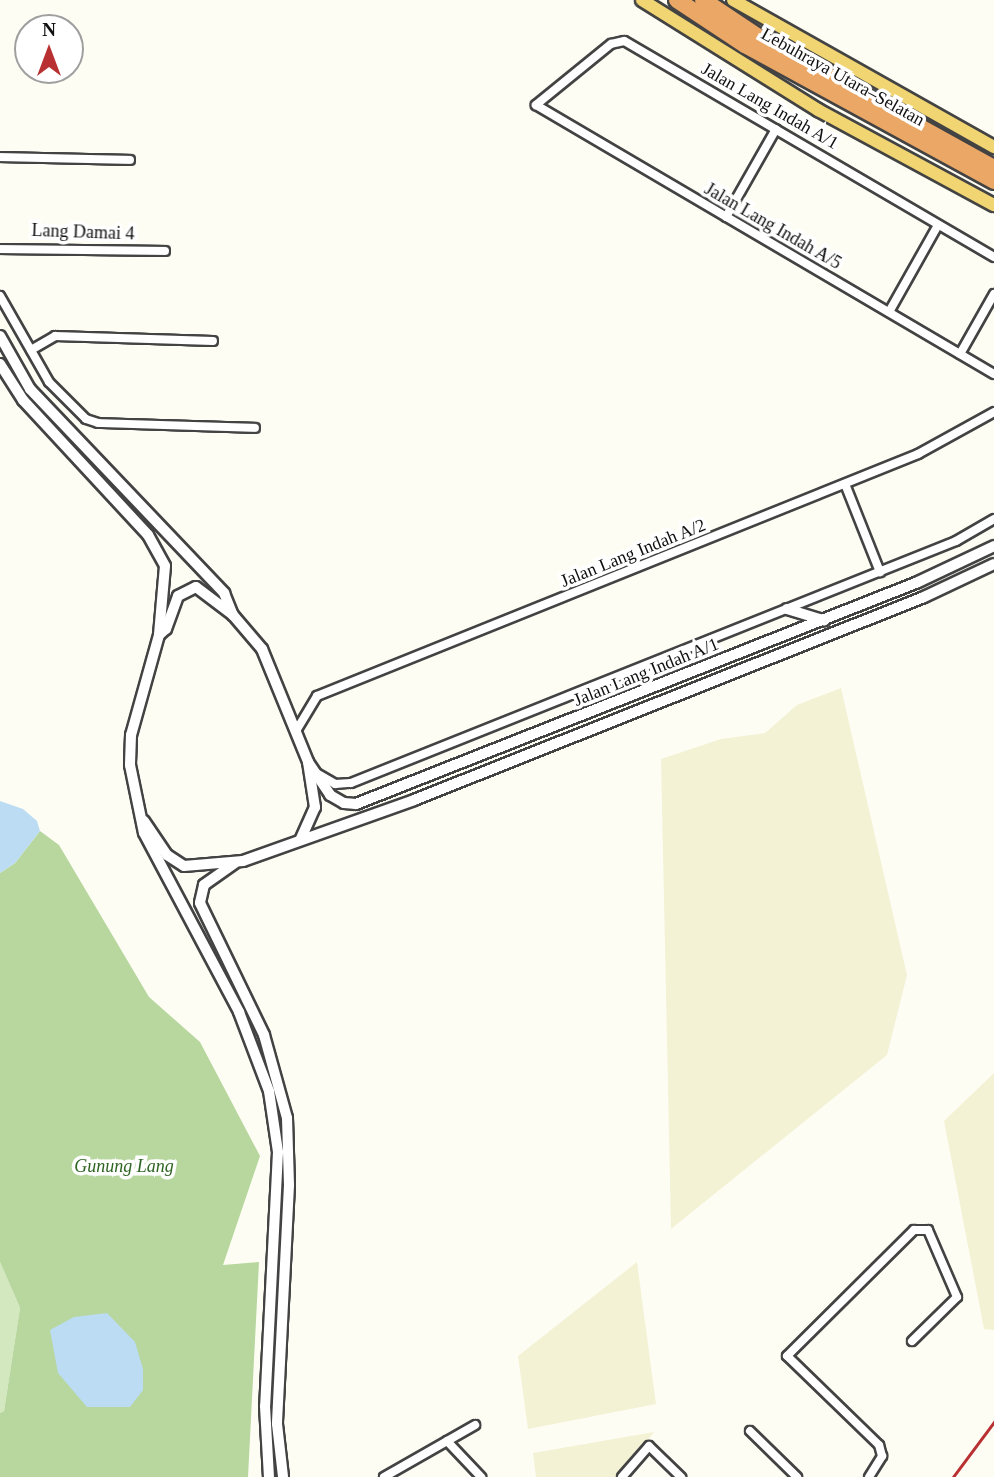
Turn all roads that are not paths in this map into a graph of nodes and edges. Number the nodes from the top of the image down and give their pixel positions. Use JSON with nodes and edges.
{"nodes":[{"id":1,"x":642,"y":0,"type":"edge"},
{"id":2,"x":677,"y":0,"type":"edge"},
{"id":3,"x":703,"y":0,"type":"edge"},
{"id":4,"x":733,"y":0,"type":"edge"},
{"id":5,"x":536,"y":105,"type":"joint"},
{"id":6,"x":776,"y":130,"type":"junction"},
{"id":7,"x":994,"y":147,"type":"edge"},
{"id":8,"x":0,"y":157,"type":"edge"},
{"id":9,"x":130,"y":160,"type":"dead end"},
{"id":10,"x":994,"y":168,"type":"edge"},
{"id":11,"x":994,"y":181,"type":"edge"},
{"id":12,"x":994,"y":205,"type":"edge"},
{"id":13,"x":726,"y":217,"type":"junction"},
{"id":14,"x":938,"y":225,"type":"junction"},
{"id":15,"x":0,"y":249,"type":"edge"},
{"id":16,"x":165,"y":251,"type":"dead end"},
{"id":17,"x":994,"y":257,"type":"edge"},
{"id":18,"x":994,"y":293,"type":"edge"},
{"id":19,"x":0,"y":296,"type":"edge"},
{"id":20,"x":888,"y":312,"type":"junction"},
{"id":21,"x":0,"y":336,"type":"edge"},
{"id":22,"x":214,"y":341,"type":"dead end"},
{"id":23,"x":31,"y":350,"type":"junction"},
{"id":24,"x":960,"y":354,"type":"junction"},
{"id":25,"x":0,"y":364,"type":"edge"},
{"id":26,"x":994,"y":374,"type":"edge"},
{"id":27,"x":994,"y":412,"type":"edge"},
{"id":28,"x":255,"y":428,"type":"dead end"},
{"id":29,"x":845,"y":484,"type":"junction"},
{"id":30,"x":994,"y":519,"type":"edge"},
{"id":31,"x":994,"y":546,"type":"edge"},
{"id":32,"x":994,"y":564,"type":"edge"},
{"id":33,"x":880,"y":572,"type":"junction"},
{"id":34,"x":787,"y":609,"type":"junction"},
{"id":35,"x":233,"y":615,"type":"junction"},
{"id":36,"x":824,"y":620,"type":"junction"},
{"id":37,"x":159,"y":635,"type":"junction"},
{"id":38,"x":296,"y":731,"type":"junction"},
{"id":39,"x":308,"y":762,"type":"junction"},
{"id":40,"x":318,"y":775,"type":"junction"},
{"id":41,"x":144,"y":821,"type":"junction"},
{"id":42,"x":300,"y":840,"type":"junction"},
{"id":43,"x":235,"y":863,"type":"junction"},
{"id":44,"x":912,"y":1341,"type":"dead end"},
{"id":45,"x":475,"y":1425,"type":"dead end"},
{"id":46,"x":750,"y":1431,"type":"dead end"},
{"id":47,"x":447,"y":1441,"type":"junction"},
{"id":48,"x":269,"y":1477,"type":"edge"},
{"id":49,"x":283,"y":1477,"type":"edge"},
{"id":50,"x":384,"y":1477,"type":"edge"},
{"id":51,"x":481,"y":1477,"type":"edge"},
{"id":52,"x":622,"y":1477,"type":"edge"},
{"id":53,"x":681,"y":1477,"type":"edge"},
{"id":54,"x":797,"y":1477,"type":"edge"},
{"id":55,"x":869,"y":1477,"type":"edge"}],
"edges":[{"from":1,"to":12,"type":"main road"},
{"from":2,"to":11,"type":"highway","name":"Lebuhraya Utara–Selatan"},
{"from":3,"to":10,"type":"highway","name":"Lebuhraya Utara–Selatan"},
{"from":4,"to":7,"type":"main road"},
{"from":5,"to":6,"type":"street","name":"Jalan Lang Indah A/1"},
{"from":5,"to":13,"type":"street","name":"Jalan Lang Indah A/5"},
{"from":6,"to":13,"type":"street"},
{"from":6,"to":14,"type":"street","name":"Jalan Lang Indah A/1"},
{"from":8,"to":9,"type":"street"},
{"from":13,"to":20,"type":"street","name":"Jalan Lang Indah A/5"},
{"from":14,"to":17,"type":"street","name":"Jalan Lang Indah A/1"},
{"from":14,"to":20,"type":"street"},
{"from":15,"to":16,"type":"street","name":"Lang Damai 4"},
{"from":18,"to":24,"type":"street"},
{"from":19,"to":23,"type":"street"},
{"from":20,"to":24,"type":"street","name":"Jalan Lang Indah A/5"},
{"from":21,"to":35,"type":"street"},
{"from":22,"to":23,"type":"street"},
{"from":23,"to":28,"type":"street"},
{"from":24,"to":26,"type":"street","name":"Jalan Lang Indah A/5"},
{"from":25,"to":37,"type":"street"},
{"from":27,"to":29,"type":"street","name":"Jalan Lang Indah A/2"},
{"from":29,"to":33,"type":"street"},
{"from":29,"to":38,"type":"street","name":"Jalan Lang Indah A/2"},
{"from":30,"to":33,"type":"street","name":"Jalan Lang Indah A/1"},
{"from":31,"to":36,"type":"street","name":"Jalan Lang Indah A/1"},
{"from":32,"to":42,"type":"street"},
{"from":33,"to":34,"type":"street","name":"Jalan Lang Indah A/1"},
{"from":34,"to":36,"type":"street"},
{"from":34,"to":40,"type":"street","name":"Jalan Lang Indah A/1"},
{"from":35,"to":37,"type":"street"},
{"from":35,"to":38,"type":"street"},
{"from":36,"to":40,"type":"street","name":"Jalan Lang Indah A/1"},
{"from":37,"to":41,"type":"street"},
{"from":38,"to":39,"type":"street"},
{"from":39,"to":40,"type":"street","name":"Jalan Lang Indah A/1"},
{"from":39,"to":42,"type":"street"},
{"from":41,"to":43,"type":"street"},
{"from":41,"to":48,"type":"street"},
{"from":42,"to":43,"type":"street"},
{"from":43,"to":49,"type":"street"},
{"from":44,"to":55,"type":"street"},
{"from":45,"to":47,"type":"street"},
{"from":46,"to":54,"type":"street"},
{"from":47,"to":50,"type":"street"},
{"from":47,"to":51,"type":"street"},
{"from":52,"to":53,"type":"street"}]}
